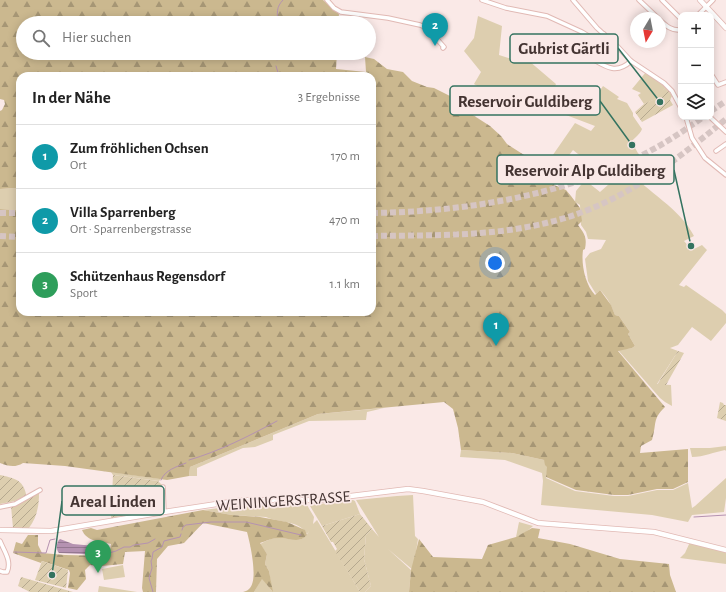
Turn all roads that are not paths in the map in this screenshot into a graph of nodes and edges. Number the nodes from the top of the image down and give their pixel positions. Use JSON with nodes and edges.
{"nodes":[{"id":1,"x":327,"y":0,"type":"edge"},
{"id":2,"x":482,"y":0,"type":"edge"},
{"id":3,"x":573,"y":0,"type":"edge"},
{"id":4,"x":639,"y":0,"type":"edge"},
{"id":5,"x":662,"y":0,"type":"edge"},
{"id":6,"x":700,"y":0,"type":"edge"},
{"id":7,"x":713,"y":0,"type":"edge"},
{"id":8,"x":706,"y":7,"type":"junction"},
{"id":9,"x":652,"y":12,"type":"edge"},
{"id":10,"x":701,"y":12,"type":"edge"},
{"id":11,"x":712,"y":12,"type":"edge"},
{"id":12,"x":714,"y":14,"type":"edge"},
{"id":13,"x":372,"y":16,"type":"edge"},
{"id":14,"x":376,"y":16,"type":"edge"},
{"id":15,"x":678,"y":16,"type":"edge"},
{"id":16,"x":714,"y":17,"type":"edge"},
{"id":17,"x":726,"y":24,"type":"edge"},
{"id":18,"x":666,"y":25,"type":"edge"},
{"id":19,"x":726,"y":28,"type":"edge"},
{"id":20,"x":678,"y":30,"type":"edge"},
{"id":21,"x":604,"y":34,"type":"junction"},
{"id":22,"x":518,"y":39,"type":"dead end"},
{"id":23,"x":443,"y":48,"type":"dead end"},
{"id":24,"x":632,"y":61,"type":"junction"},
{"id":25,"x":714,"y":79,"type":"edge"},
{"id":26,"x":726,"y":82,"type":"edge"},
{"id":27,"x":678,"y":102,"type":"edge"},
{"id":28,"x":687,"y":120,"type":"edge"},
{"id":29,"x":713,"y":120,"type":"edge"},
{"id":30,"x":726,"y":132,"type":"edge"},
{"id":31,"x":726,"y":144,"type":"edge"},
{"id":32,"x":716,"y":151,"type":"dead end"},
{"id":33,"x":726,"y":175,"type":"edge"},
{"id":34,"x":163,"y":487,"type":"dead end"},
{"id":35,"x":40,"y":490,"type":"dead end"},
{"id":36,"x":0,"y":507,"type":"edge"},
{"id":37,"x":164,"y":512,"type":"junction"},
{"id":38,"x":0,"y":530,"type":"edge"},
{"id":39,"x":0,"y":541,"type":"edge"},
{"id":40,"x":726,"y":550,"type":"edge"},
{"id":41,"x":0,"y":571,"type":"edge"}],
"edges":[{"from":1,"to":13,"type":"street"},
{"from":2,"to":21,"type":"street"},
{"from":3,"to":21,"type":"street"},
{"from":4,"to":9,"type":"street"},
{"from":5,"to":15,"type":"street"},
{"from":6,"to":8,"type":"street"},
{"from":7,"to":8,"type":"street"},
{"from":8,"to":10,"type":"street"},
{"from":8,"to":11,"type":"street"},
{"from":12,"to":17,"type":"street"},
{"from":14,"to":23,"type":"street"},
{"from":16,"to":19,"type":"street"},
{"from":18,"to":20,"type":"street"},
{"from":21,"to":24,"type":"street"},
{"from":22,"to":24,"type":"street"},
{"from":24,"to":27,"type":"street"},
{"from":25,"to":26,"type":"street"},
{"from":28,"to":33,"type":"street"},
{"from":29,"to":30,"type":"street"},
{"from":31,"to":32,"type":"street"},
{"from":34,"to":37,"type":"street"},
{"from":35,"to":36,"type":"street"},
{"from":37,"to":38,"type":"street","name":"WEININGERSTRASSE"},
{"from":37,"to":40,"type":"street","name":"WEININGERSTRASSE"},
{"from":39,"to":41,"type":"street"}]}
